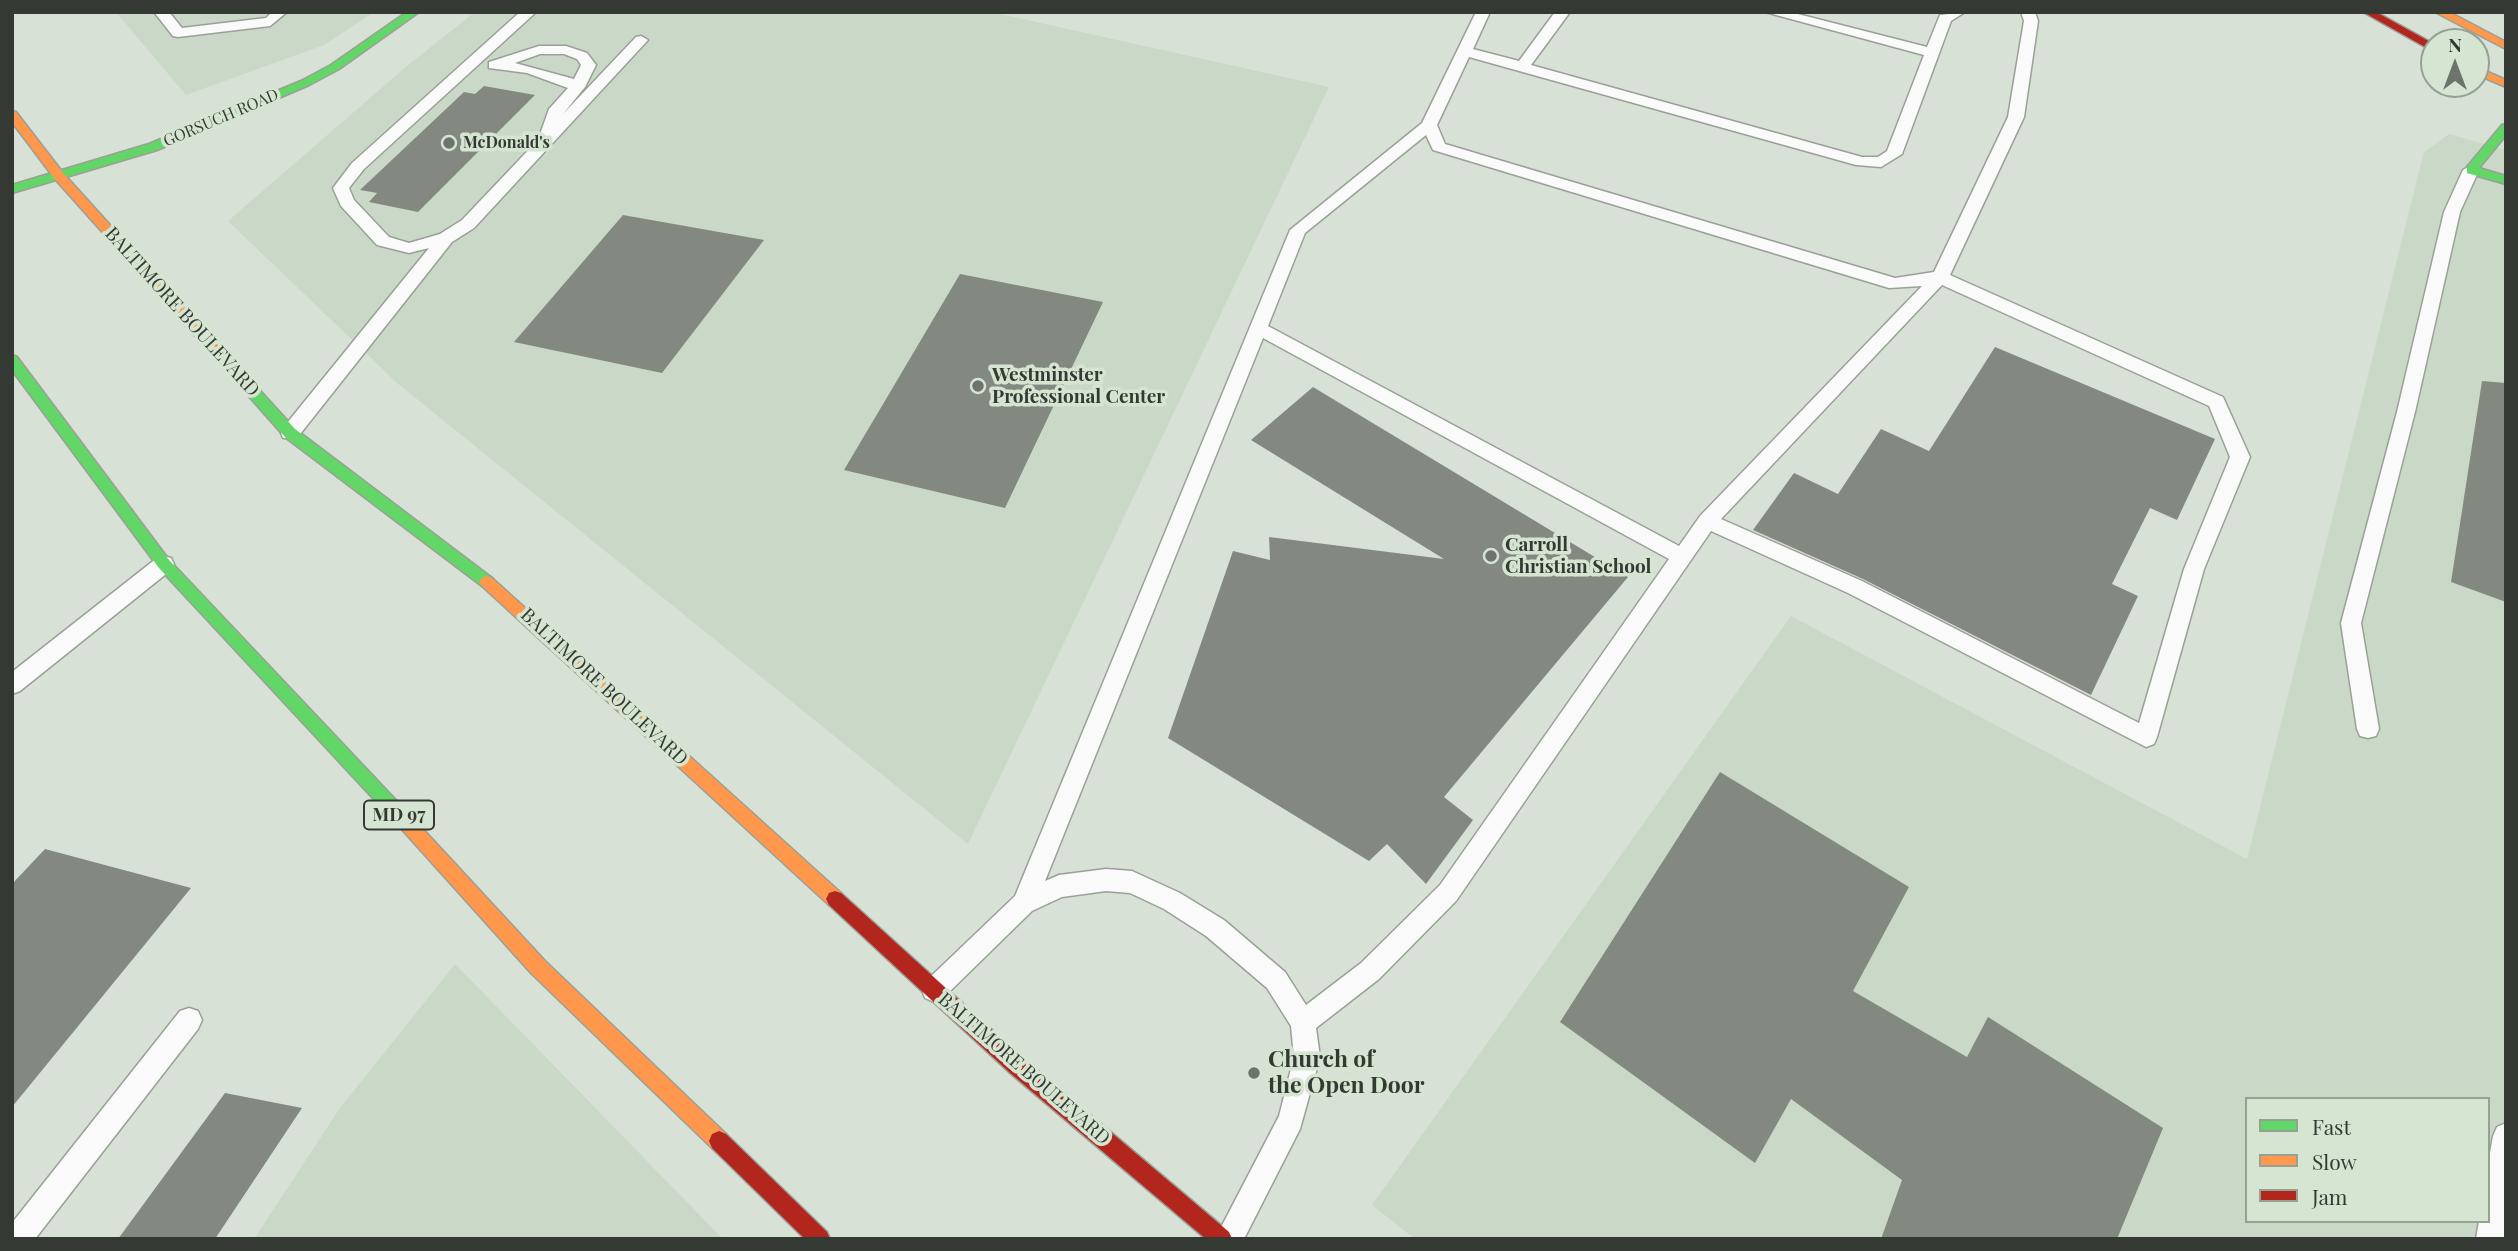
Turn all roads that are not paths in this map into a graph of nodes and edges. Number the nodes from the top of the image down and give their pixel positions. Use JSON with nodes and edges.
{"nodes":[{"id":1,"x":161,"y":12,"type":"edge"},
{"id":2,"x":280,"y":12,"type":"edge"},
{"id":3,"x":414,"y":12,"type":"edge"},
{"id":4,"x":1483,"y":12,"type":"edge"},
{"id":5,"x":1563,"y":12,"type":"edge"},
{"id":6,"x":1772,"y":12,"type":"edge"},
{"id":7,"x":1958,"y":12,"type":"edge"},
{"id":8,"x":2028,"y":12,"type":"edge"},
{"id":9,"x":2368,"y":12,"type":"edge"},
{"id":10,"x":2440,"y":12,"type":"edge"},
{"id":11,"x":527,"y":14,"type":"dead end"},
{"id":12,"x":641,"y":40,"type":"dead end"},
{"id":13,"x":2420,"y":40,"type":"edge"},
{"id":14,"x":2506,"y":46,"type":"edge"},
{"id":15,"x":1465,"y":51,"type":"junction"},
{"id":16,"x":1932,"y":53,"type":"junction"},
{"id":17,"x":494,"y":65,"type":"junction"},
{"id":18,"x":467,"y":67,"type":"junction"},
{"id":19,"x":1522,"y":67,"type":"junction"},
{"id":20,"x":2490,"y":77,"type":"edge"},
{"id":21,"x":2506,"y":84,"type":"edge"},
{"id":22,"x":577,"y":87,"type":"junction"},
{"id":23,"x":12,"y":114,"type":"edge"},
{"id":24,"x":1429,"y":125,"type":"junction"},
{"id":25,"x":2506,"y":127,"type":"edge"},
{"id":26,"x":541,"y":147,"type":"junction"},
{"id":27,"x":2471,"y":170,"type":"junction"},
{"id":28,"x":60,"y":177,"type":"junction"},
{"id":29,"x":2506,"y":180,"type":"edge"},
{"id":30,"x":12,"y":189,"type":"edge"},
{"id":31,"x":446,"y":239,"type":"junction"},
{"id":32,"x":1940,"y":277,"type":"junction"},
{"id":33,"x":1258,"y":328,"type":"junction"},
{"id":34,"x":12,"y":360,"type":"edge"},
{"id":35,"x":290,"y":433,"type":"junction"},
{"id":36,"x":1707,"y":521,"type":"junction"},
{"id":37,"x":1682,"y":556,"type":"junction"},
{"id":38,"x":164,"y":564,"type":"junction"},
{"id":39,"x":12,"y":685,"type":"edge"},
{"id":40,"x":2368,"y":729,"type":"dead end"},
{"id":41,"x":1024,"y":903,"type":"junction"},
{"id":42,"x":934,"y":990,"type":"junction"},
{"id":43,"x":189,"y":1020,"type":"dead end"},
{"id":44,"x":1303,"y":1023,"type":"junction"},
{"id":45,"x":2506,"y":1136,"type":"edge"},
{"id":46,"x":18,"y":1239,"type":"edge"},
{"id":47,"x":820,"y":1239,"type":"edge"},
{"id":48,"x":1222,"y":1239,"type":"edge"},
{"id":49,"x":1230,"y":1239,"type":"edge"},
{"id":50,"x":2490,"y":1239,"type":"edge"}],
"edges":[{"from":1,"to":2,"type":"lane"},
{"from":3,"to":28,"type":"main road","name":"GORSUCH ROAD"},
{"from":4,"to":15,"type":"lane"},
{"from":5,"to":19,"type":"lane"},
{"from":6,"to":16,"type":"lane"},
{"from":7,"to":16,"type":"lane"},
{"from":8,"to":32,"type":"lane"},
{"from":9,"to":13,"type":"main road"},
{"from":10,"to":14,"type":"main road"},
{"from":11,"to":18,"type":"lane"},
{"from":12,"to":26,"type":"lane"},
{"from":15,"to":19,"type":"lane"},
{"from":15,"to":24,"type":"lane"},
{"from":16,"to":19,"type":"lane"},
{"from":17,"to":18,"type":"lane"},
{"from":17,"to":22,"type":"lane"},
{"from":17,"to":22,"type":"lane"},
{"from":18,"to":31,"type":"lane"},
{"from":20,"to":21,"type":"main road"},
{"from":22,"to":26,"type":"lane"},
{"from":23,"to":28,"type":"main road","name":"BALTIMORE BOULEVARD"},
{"from":24,"to":32,"type":"lane"},
{"from":24,"to":33,"type":"lane"},
{"from":25,"to":27,"type":"main road"},
{"from":26,"to":31,"type":"lane"},
{"from":27,"to":29,"type":"main road"},
{"from":27,"to":40,"type":"lane"},
{"from":28,"to":30,"type":"main road","name":"GORSUCH ROAD"},
{"from":28,"to":35,"type":"main road","name":"BALTIMORE BOULEVARD"},
{"from":31,"to":35,"type":"lane"},
{"from":32,"to":36,"type":"lane"},
{"from":32,"to":36,"type":"lane"},
{"from":33,"to":37,"type":"lane"},
{"from":33,"to":41,"type":"lane"},
{"from":34,"to":38,"type":"main road","number":"MD 97"},
{"from":35,"to":42,"type":"main road","name":"BALTIMORE BOULEVARD"},
{"from":36,"to":37,"type":"lane"},
{"from":37,"to":44,"type":"lane"},
{"from":38,"to":39,"type":"lane"},
{"from":38,"to":47,"type":"main road","number":"MD 97"},
{"from":41,"to":42,"type":"lane"},
{"from":41,"to":44,"type":"lane"},
{"from":42,"to":48,"type":"main road","name":"BALTIMORE BOULEVARD"},
{"from":43,"to":46,"type":"lane"},
{"from":44,"to":49,"type":"lane"},
{"from":45,"to":50,"type":"lane"}]}
